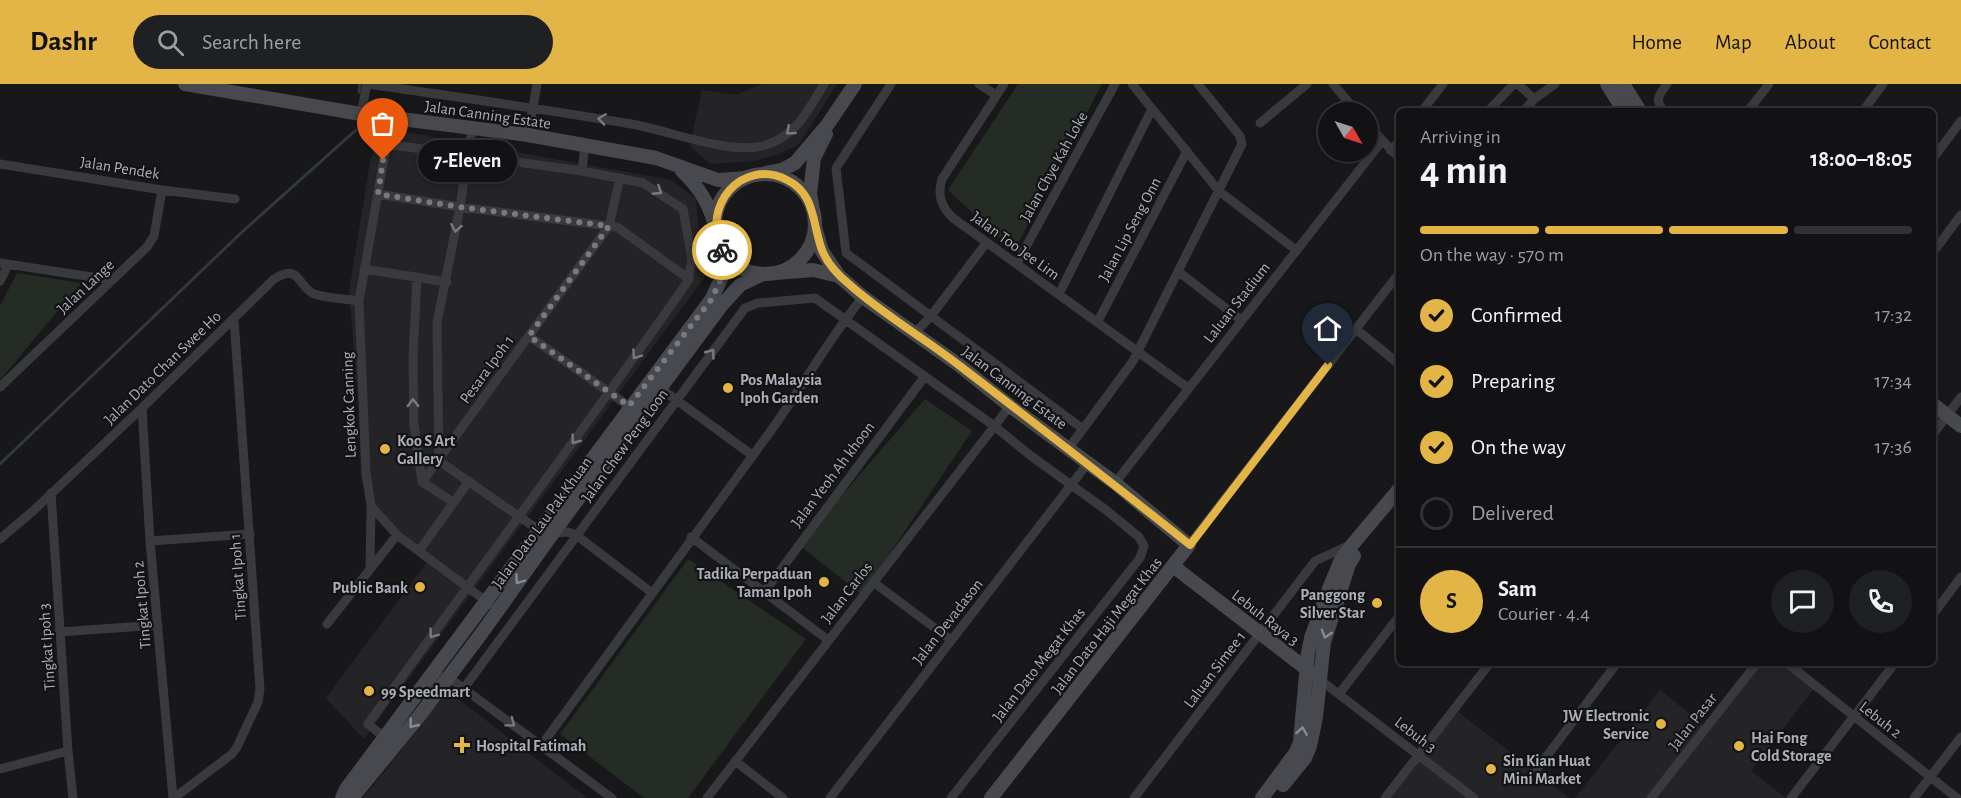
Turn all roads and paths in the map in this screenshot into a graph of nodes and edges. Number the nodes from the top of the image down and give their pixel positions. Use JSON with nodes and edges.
{"nodes":[{"id":1,"x":184,"y":84,"type":"edge"},
{"id":2,"x":368,"y":84,"type":"edge"},
{"id":3,"x":537,"y":84,"type":"edge"},
{"id":4,"x":824,"y":84,"type":"edge"},
{"id":5,"x":855,"y":84,"type":"edge"},
{"id":6,"x":891,"y":84,"type":"edge"},
{"id":7,"x":979,"y":84,"type":"edge"},
{"id":8,"x":1004,"y":84,"type":"edge"},
{"id":9,"x":1115,"y":84,"type":"edge"},
{"id":10,"x":1132,"y":84,"type":"edge"},
{"id":11,"x":1198,"y":84,"type":"edge"},
{"id":12,"x":1307,"y":84,"type":"edge"},
{"id":13,"x":1333,"y":84,"type":"edge"},
{"id":14,"x":1443,"y":84,"type":"edge"},
{"id":15,"x":1516,"y":84,"type":"edge"},
{"id":16,"x":1555,"y":84,"type":"edge"},
{"id":17,"x":1606,"y":84,"type":"edge"},
{"id":18,"x":1623,"y":84,"type":"edge"},
{"id":19,"x":1667,"y":84,"type":"edge"},
{"id":20,"x":1769,"y":84,"type":"edge"},
{"id":21,"x":1883,"y":84,"type":"edge"},
{"id":22,"x":221,"y":86,"type":"edge"},
{"id":23,"x":996,"y":95,"type":"junction"},
{"id":24,"x":1534,"y":99,"type":"junction"},
{"id":25,"x":1349,"y":102,"type":"edge"},
{"id":26,"x":1424,"y":108,"type":"edge"},
{"id":27,"x":1491,"y":108,"type":"edge"},
{"id":28,"x":1526,"y":108,"type":"edge"},
{"id":29,"x":1622,"y":108,"type":"edge"},
{"id":30,"x":1638,"y":108,"type":"edge"},
{"id":31,"x":1661,"y":108,"type":"edge"},
{"id":32,"x":1750,"y":108,"type":"edge"},
{"id":33,"x":1865,"y":108,"type":"edge"},
{"id":34,"x":532,"y":109,"type":"junction"},
{"id":35,"x":1152,"y":109,"type":"junction"},
{"id":36,"x":361,"y":114,"type":"junction"},
{"id":37,"x":391,"y":118,"type":"junction"},
{"id":38,"x":1961,"y":121,"type":"edge"},
{"id":39,"x":1260,"y":123,"type":"dead end"},
{"id":40,"x":828,"y":124,"type":"junction"},
{"id":41,"x":472,"y":129,"type":"junction"},
{"id":42,"x":528,"y":135,"type":"junction"},
{"id":43,"x":1378,"y":136,"type":"edge"},
{"id":44,"x":1382,"y":141,"type":"junction"},
{"id":45,"x":386,"y":144,"type":"junction"},
{"id":46,"x":585,"y":145,"type":"junction"},
{"id":47,"x":1396,"y":145,"type":"edge"},
{"id":48,"x":1186,"y":151,"type":"junction"},
{"id":49,"x":1391,"y":151,"type":"junction"},
{"id":50,"x":1936,"y":154,"type":"edge"},
{"id":51,"x":1396,"y":155,"type":"edge"},
{"id":52,"x":468,"y":156,"type":"junction"},
{"id":53,"x":0,"y":164,"type":"edge"},
{"id":54,"x":679,"y":167,"type":"junction"},
{"id":55,"x":582,"y":171,"type":"junction"},
{"id":56,"x":752,"y":177,"type":"junction"},
{"id":57,"x":620,"y":178,"type":"junction"},
{"id":58,"x":162,"y":189,"type":"junction"},
{"id":59,"x":1219,"y":191,"type":"junction"},
{"id":60,"x":378,"y":194,"type":"junction"},
{"id":61,"x":235,"y":199,"type":"dead end"},
{"id":62,"x":460,"y":207,"type":"junction"},
{"id":63,"x":1961,"y":214,"type":"edge"},
{"id":64,"x":814,"y":218,"type":"junction"},
{"id":65,"x":609,"y":226,"type":"junction"},
{"id":66,"x":715,"y":226,"type":"junction"},
{"id":67,"x":987,"y":242,"type":"junction"},
{"id":68,"x":1936,"y":248,"type":"edge"},
{"id":69,"x":1296,"y":250,"type":"junction"},
{"id":70,"x":723,"y":252,"type":"junction"},
{"id":71,"x":1017,"y":263,"type":"junction"},
{"id":72,"x":4,"y":264,"type":"edge"},
{"id":73,"x":364,"y":269,"type":"junction"},
{"id":74,"x":1179,"y":272,"type":"junction"},
{"id":75,"x":770,"y":274,"type":"junction"},
{"id":76,"x":839,"y":276,"type":"junction"},
{"id":77,"x":1396,"y":277,"type":"edge"},
{"id":78,"x":417,"y":278,"type":"junction"},
{"id":79,"x":689,"y":279,"type":"junction"},
{"id":80,"x":112,"y":280,"type":"junction"},
{"id":81,"x":0,"y":281,"type":"edge"},
{"id":82,"x":447,"y":282,"type":"junction"},
{"id":83,"x":1059,"y":294,"type":"junction"},
{"id":84,"x":863,"y":297,"type":"junction"},
{"id":85,"x":359,"y":301,"type":"junction"},
{"id":86,"x":931,"y":316,"type":"junction"},
{"id":87,"x":234,"y":318,"type":"junction"},
{"id":88,"x":845,"y":319,"type":"junction"},
{"id":89,"x":1241,"y":320,"type":"junction"},
{"id":90,"x":1098,"y":321,"type":"junction"},
{"id":91,"x":1356,"y":329,"type":"junction"},
{"id":92,"x":915,"y":333,"type":"junction"},
{"id":93,"x":529,"y":336,"type":"junction"},
{"id":94,"x":1138,"y":351,"type":"junction"},
{"id":95,"x":1396,"y":362,"type":"edge"},
{"id":96,"x":925,"y":376,"type":"junction"},
{"id":97,"x":0,"y":387,"type":"edge"},
{"id":98,"x":660,"y":388,"type":"junction"},
{"id":99,"x":1188,"y":388,"type":"junction"},
{"id":100,"x":610,"y":393,"type":"junction"},
{"id":101,"x":1961,"y":397,"type":"edge"},
{"id":102,"x":676,"y":400,"type":"junction"},
{"id":103,"x":629,"y":406,"type":"junction"},
{"id":104,"x":1010,"y":406,"type":"junction"},
{"id":105,"x":1936,"y":407,"type":"edge"},
{"id":106,"x":142,"y":408,"type":"junction"},
{"id":107,"x":1947,"y":415,"type":"junction"},
{"id":108,"x":993,"y":425,"type":"junction"},
{"id":109,"x":1961,"y":426,"type":"edge"},
{"id":110,"x":1083,"y":429,"type":"junction"},
{"id":111,"x":1936,"y":430,"type":"edge"},
{"id":112,"x":1068,"y":449,"type":"junction"},
{"id":113,"x":752,"y":455,"type":"junction"},
{"id":114,"x":439,"y":460,"type":"junction"},
{"id":115,"x":1088,"y":463,"type":"junction"},
{"id":116,"x":469,"y":481,"type":"junction"},
{"id":117,"x":422,"y":482,"type":"junction"},
{"id":118,"x":1115,"y":483,"type":"junction"},
{"id":119,"x":1072,"y":485,"type":"junction"},
{"id":120,"x":51,"y":493,"type":"junction"},
{"id":121,"x":1396,"y":493,"type":"edge"},
{"id":122,"x":453,"y":502,"type":"junction"},
{"id":123,"x":1396,"y":504,"type":"edge"},
{"id":124,"x":370,"y":507,"type":"junction"},
{"id":125,"x":518,"y":515,"type":"junction"},
{"id":126,"x":546,"y":531,"type":"junction"},
{"id":127,"x":249,"y":534,"type":"junction"},
{"id":128,"x":397,"y":535,"type":"junction"},
{"id":129,"x":576,"y":535,"type":"junction"},
{"id":130,"x":691,"y":537,"type":"junction"},
{"id":131,"x":0,"y":539,"type":"edge"},
{"id":132,"x":150,"y":541,"type":"junction"},
{"id":133,"x":1190,"y":545,"type":"junction"},
{"id":134,"x":1352,"y":545,"type":"junction"},
{"id":135,"x":1144,"y":546,"type":"joint"},
{"id":136,"x":419,"y":551,"type":"junction"},
{"id":137,"x":1173,"y":566,"type":"junction"},
{"id":138,"x":370,"y":569,"type":"junction"},
{"id":139,"x":1961,"y":577,"type":"edge"},
{"id":140,"x":873,"y":582,"type":"junction"},
{"id":141,"x":467,"y":586,"type":"junction"},
{"id":142,"x":765,"y":591,"type":"junction"},
{"id":143,"x":651,"y":592,"type":"junction"},
{"id":144,"x":487,"y":601,"type":"junction"},
{"id":145,"x":1936,"y":610,"type":"edge"},
{"id":146,"x":1396,"y":620,"type":"edge"},
{"id":147,"x":327,"y":624,"type":"dead end"},
{"id":148,"x":158,"y":626,"type":"junction"},
{"id":149,"x":59,"y":632,"type":"junction"},
{"id":150,"x":481,"y":633,"type":"junction"},
{"id":151,"x":1259,"y":633,"type":"junction"},
{"id":152,"x":828,"y":640,"type":"junction"},
{"id":153,"x":951,"y":640,"type":"junction"},
{"id":154,"x":1488,"y":666,"type":"edge"},
{"id":155,"x":1615,"y":666,"type":"edge"},
{"id":156,"x":1755,"y":666,"type":"edge"},
{"id":157,"x":1790,"y":666,"type":"edge"},
{"id":158,"x":1892,"y":666,"type":"edge"},
{"id":159,"x":1307,"y":670,"type":"junction"},
{"id":160,"x":448,"y":677,"type":"junction"},
{"id":161,"x":1319,"y":679,"type":"junction"},
{"id":162,"x":464,"y":688,"type":"junction"},
{"id":163,"x":417,"y":694,"type":"junction"},
{"id":164,"x":1339,"y":694,"type":"junction"},
{"id":165,"x":1853,"y":716,"type":"junction"},
{"id":166,"x":1961,"y":737,"type":"edge"},
{"id":167,"x":386,"y":738,"type":"junction"},
{"id":168,"x":541,"y":746,"type":"junction"},
{"id":169,"x":68,"y":751,"type":"junction"},
{"id":170,"x":1418,"y":755,"type":"junction"},
{"id":171,"x":735,"y":761,"type":"junction"},
{"id":172,"x":0,"y":769,"type":"edge"},
{"id":173,"x":1537,"y":769,"type":"dead end"},
{"id":174,"x":1930,"y":776,"type":"junction"},
{"id":175,"x":73,"y":798,"type":"edge"},
{"id":176,"x":173,"y":798,"type":"edge"},
{"id":177,"x":342,"y":798,"type":"edge"},
{"id":178,"x":352,"y":798,"type":"edge"},
{"id":179,"x":612,"y":798,"type":"edge"},
{"id":180,"x":707,"y":798,"type":"edge"},
{"id":181,"x":783,"y":798,"type":"edge"},
{"id":182,"x":830,"y":798,"type":"edge"},
{"id":183,"x":951,"y":798,"type":"edge"},
{"id":184,"x":991,"y":798,"type":"edge"},
{"id":185,"x":1134,"y":798,"type":"edge"},
{"id":186,"x":1262,"y":798,"type":"edge"},
{"id":187,"x":1272,"y":798,"type":"edge"},
{"id":188,"x":1386,"y":798,"type":"edge"},
{"id":189,"x":1474,"y":798,"type":"edge"},
{"id":190,"x":1652,"y":798,"type":"edge"},
{"id":191,"x":1791,"y":798,"type":"edge"},
{"id":192,"x":1914,"y":798,"type":"edge"},
{"id":193,"x":1957,"y":798,"type":"edge"}],
"edges":[{"from":1,"to":22,"type":"main road","name":"Jalan Canning Estate"},
{"from":2,"to":34,"type":"street"},
{"from":2,"to":36,"type":"street"},
{"from":3,"to":34,"type":"street"},
{"from":4,"to":34,"type":"street","one_way":true},
{"from":5,"to":40,"type":"main road"},
{"from":6,"to":86,"type":"street"},
{"from":7,"to":23,"type":"street"},
{"from":8,"to":23,"type":"street","name":"Jalan Too Jee Lim"},
{"from":9,"to":71,"type":"street","name":"Jalan Chye Kah Loke"},
{"from":10,"to":35,"type":"street"},
{"from":11,"to":59,"type":"street"},
{"from":12,"to":39,"type":"street"},
{"from":13,"to":25,"type":"street"},
{"from":14,"to":26,"type":"street"},
{"from":15,"to":24,"type":"street"},
{"from":15,"to":27,"type":"street"},
{"from":16,"to":24,"type":"street"},
{"from":17,"to":29,"type":"main road"},
{"from":18,"to":30,"type":"main road"},
{"from":19,"to":31,"type":"street"},
{"from":20,"to":32,"type":"street"},
{"from":21,"to":33,"type":"street"},
{"from":22,"to":36,"type":"main road","name":"Jalan Canning Estate"},
{"from":23,"to":67,"type":"street","name":"Jalan Too Jee Lim"},
{"from":24,"to":28,"type":"street"},
{"from":34,"to":42,"type":"street"},
{"from":35,"to":48,"type":"street"},
{"from":35,"to":83,"type":"street"},
{"from":36,"to":37,"type":"main road","name":"Jalan Canning Estate"},
{"from":37,"to":41,"type":"main road","name":"Jalan Canning Estate"},
{"from":37,"to":45,"type":"street","name":"Lengkok Canning"},
{"from":38,"to":50,"type":"street"},
{"from":40,"to":56,"type":"main road"},
{"from":40,"to":64,"type":"main road"},
{"from":41,"to":42,"type":"main road","name":"Jalan Canning Estate"},
{"from":41,"to":52,"type":"street"},
{"from":42,"to":46,"type":"main road","name":"Jalan Canning Estate"},
{"from":43,"to":44,"type":"street"},
{"from":44,"to":49,"type":"street"},
{"from":44,"to":69,"type":"street","name":"Laluan Stadium"},
{"from":45,"to":52,"type":"street"},
{"from":45,"to":60,"type":"street","name":"Lengkok Canning"},
{"from":46,"to":54,"type":"main road","name":"Jalan Canning Estate"},
{"from":46,"to":55,"type":"street"},
{"from":47,"to":49,"type":"street"},
{"from":48,"to":59,"type":"street"},
{"from":48,"to":90,"type":"street","name":"Jalan Lip Seng Onn"},
{"from":49,"to":51,"type":"street"},
{"from":52,"to":55,"type":"street"},
{"from":52,"to":62,"type":"street"},
{"from":53,"to":58,"type":"street","name":"Jalan Pendek"},
{"from":54,"to":56,"type":"main road","name":"Jalan Canning Estate"},
{"from":54,"to":66,"type":"main road","name":"Jalan Canning Estate"},
{"from":55,"to":57,"type":"street"},
{"from":56,"to":64,"type":"main road"},
{"from":56,"to":66,"type":"main road"},
{"from":57,"to":65,"type":"street","name":"Pesara Ipoh 1"},
{"from":57,"to":79,"type":"street","one_way":true},
{"from":58,"to":61,"type":"street","name":"Jalan Pendek"},
{"from":58,"to":80,"type":"street","name":"Jalan Lange"},
{"from":59,"to":69,"type":"street"},
{"from":59,"to":74,"type":"street"},
{"from":60,"to":62,"type":"street"},
{"from":60,"to":73,"type":"street","name":"Lengkok Canning"},
{"from":62,"to":65,"type":"street"},
{"from":62,"to":82,"type":"street","one_way":true},
{"from":63,"to":68,"type":"street"},
{"from":64,"to":75,"type":"main road"},
{"from":64,"to":76,"type":"main road","name":"Jalan Canning Estate"},
{"from":65,"to":79,"type":"street"},
{"from":65,"to":93,"type":"street","name":"Pesara Ipoh 1"},
{"from":66,"to":70,"type":"main road"},
{"from":67,"to":71,"type":"street","name":"Jalan Too Jee Lim"},
{"from":67,"to":86,"type":"street"},
{"from":69,"to":89,"type":"street","name":"Laluan Stadium"},
{"from":70,"to":75,"type":"main road"},
{"from":70,"to":103,"type":"main road","name":"Jalan Dato Lau Pak Khuan"},
{"from":71,"to":83,"type":"street","name":"Jalan Too Jee Lim"},
{"from":72,"to":80,"type":"street"},
{"from":72,"to":81,"type":"street"},
{"from":73,"to":78,"type":"street"},
{"from":73,"to":85,"type":"street","name":"Lengkok Canning"},
{"from":74,"to":89,"type":"street"},
{"from":74,"to":94,"type":"street"},
{"from":75,"to":76,"type":"main road"},
{"from":75,"to":98,"type":"main road","name":"Jalan Dato Lau Pak Khuan"},
{"from":76,"to":84,"type":"main road","name":"Jalan Canning Estate"},
{"from":77,"to":91,"type":"street","name":"Jalan Dato Haji Megat Khas"},
{"from":78,"to":82,"type":"street"},
{"from":117,"to":78,"type":"street","one_way":true},
{"from":79,"to":100,"type":"street","one_way":true},
{"from":80,"to":97,"type":"street","name":"Jalan Lange"},
{"from":82,"to":114,"type":"street"},
{"from":83,"to":90,"type":"street","name":"Jalan Too Jee Lim"},
{"from":84,"to":88,"type":"street"},
{"from":84,"to":92,"type":"main road","name":"Jalan Canning Estate"},
{"from":85,"to":87,"type":"street","name":"Jalan Dato Chan Swee Ho"},
{"from":85,"to":124,"type":"street","name":"Lengkok Canning"},
{"from":86,"to":92,"type":"street"},
{"from":86,"to":110,"type":"street"},
{"from":87,"to":106,"type":"street","name":"Jalan Dato Chan Swee Ho"},
{"from":87,"to":127,"type":"street","name":"Tingkat Ipoh 1"},
{"from":88,"to":96,"type":"street","name":"Jalan Chew Peng Loon"},
{"from":102,"to":88,"type":"street","name":"Jalan Chew Peng Loon","one_way":true},
{"from":88,"to":113,"type":"street"},
{"from":89,"to":99,"type":"street","name":"Laluan Stadium"},
{"from":90,"to":94,"type":"street","name":"Jalan Too Jee Lim"},
{"from":91,"to":95,"type":"street"},
{"from":91,"to":133,"type":"street","name":"Jalan Dato Haji Megat Khas"},
{"from":92,"to":104,"type":"main road","name":"Jalan Canning Estate"},
{"from":93,"to":100,"type":"street"},
{"from":93,"to":114,"type":"street","name":"Pesara Ipoh 1"},
{"from":94,"to":99,"type":"street","name":"Jalan Too Jee Lim"},
{"from":94,"to":110,"type":"street"},
{"from":96,"to":108,"type":"street","name":"Jalan Chew Peng Loon"},
{"from":96,"to":142,"type":"street","name":"Jalan Yeoh Ah khoon"},
{"from":98,"to":102,"type":"street"},
{"from":98,"to":103,"type":"street"},
{"from":98,"to":126,"type":"main road","name":"Jalan Dato Lau Pak Khuan"},
{"from":99,"to":118,"type":"street","name":"Laluan Stadium"},
{"from":100,"to":103,"type":"street"},
{"from":100,"to":125,"type":"street","one_way":true},
{"from":101,"to":107,"type":"street"},
{"from":102,"to":113,"type":"street"},
{"from":102,"to":129,"type":"street","name":"Jalan Chew Peng Loon"},
{"from":103,"to":126,"type":"main road","name":"Jalan Dato Lau Pak Khuan"},
{"from":104,"to":108,"type":"street","name":"Jalan Carlos"},
{"from":104,"to":112,"type":"main road","name":"Jalan Canning Estate"},
{"from":105,"to":107,"type":"main road"},
{"from":106,"to":120,"type":"street","name":"Jalan Dato Chan Swee Ho"},
{"from":106,"to":132,"type":"street","name":"Tingkat Ipoh 2"},
{"from":107,"to":109,"type":"main road"},
{"from":107,"to":111,"type":"street"},
{"from":108,"to":119,"type":"street","name":"Jalan Chew Peng Loon"},
{"from":108,"to":140,"type":"street","name":"Jalan Carlos"},
{"from":110,"to":112,"type":"street"},
{"from":112,"to":115,"type":"main road","name":"Jalan Canning Estate"},
{"from":113,"to":130,"type":"street"},
{"from":114,"to":116,"type":"street"},
{"from":114,"to":117,"type":"street","name":"Pesara Ipoh 1"},
{"from":115,"to":118,"type":"main road","name":"Jalan Canning Estate"},
{"from":115,"to":119,"type":"street","name":"Jalan Devadason"},
{"from":116,"to":122,"type":"street"},
{"from":116,"to":125,"type":"street"},
{"from":117,"to":122,"type":"street"},
{"from":118,"to":133,"type":"main road","name":"Jalan Canning Estate"},
{"from":119,"to":135,"type":"street","name":"Jalan Chew Peng Loon"},
{"from":119,"to":153,"type":"street","name":"Jalan Devadason"},
{"from":120,"to":131,"type":"street","name":"Jalan Dato Chan Swee Ho"},
{"from":120,"to":149,"type":"street","name":"Tingkat Ipoh 3"},
{"from":121,"to":134,"type":"main road"},
{"from":122,"to":136,"type":"street"},
{"from":123,"to":161,"type":"main road","one_way":true},
{"from":124,"to":128,"type":"street"},
{"from":124,"to":138,"type":"street","name":"Lengkok Canning"},
{"from":125,"to":126,"type":"street"},
{"from":125,"to":141,"type":"street"},
{"from":126,"to":129,"type":"street"},
{"from":126,"to":144,"type":"main road","name":"Jalan Dato Lau Pak Khuan"},
{"from":126,"to":150,"type":"main road","name":"Jalan Dato Lau Pak Khuan","one_way":true},
{"from":127,"to":132,"type":"street"},
{"from":127,"to":176,"type":"street","name":"Tingkat Ipoh 1"},
{"from":128,"to":136,"type":"street"},
{"from":128,"to":138,"type":"street"},
{"from":129,"to":143,"type":"street"},
{"from":129,"to":162,"type":"street","name":"Jalan Chew Peng Loon"},
{"from":130,"to":142,"type":"street"},
{"from":130,"to":143,"type":"street"},
{"from":132,"to":148,"type":"street","name":"Tingkat Ipoh 2"},
{"from":133,"to":137,"type":"main road","name":"Jalan Dato Haji Megat Khas"},
{"from":134,"to":151,"type":"street","name":"Laluan Simee 1"},
{"from":134,"to":159,"type":"main road"},
{"from":135,"to":183,"type":"street","name":"Jalan Dato Megat Khas"},
{"from":136,"to":141,"type":"street"},
{"from":137,"to":151,"type":"main road","name":"Lebuh Raya 3"},
{"from":137,"to":184,"type":"main road","name":"Jalan Dato Haji Megat Khas"},
{"from":138,"to":147,"type":"street"},
{"from":139,"to":145,"type":"street"},
{"from":140,"to":152,"type":"street","name":"Jalan Carlos"},
{"from":140,"to":153,"type":"street"},
{"from":141,"to":144,"type":"street"},
{"from":141,"to":167,"type":"street","one_way":true},
{"from":142,"to":152,"type":"street"},
{"from":143,"to":168,"type":"street"},
{"from":144,"to":150,"type":"street"},
{"from":144,"to":163,"type":"main road","name":"Jalan Dato Lau Pak Khuan"},
{"from":146,"to":164,"type":"street"},
{"from":148,"to":149,"type":"street"},
{"from":148,"to":176,"type":"street","name":"Tingkat Ipoh 2"},
{"from":149,"to":169,"type":"street","name":"Tingkat Ipoh 3"},
{"from":150,"to":160,"type":"main road","name":"Jalan Dato Lau Pak Khuan"},
{"from":151,"to":159,"type":"main road","name":"Lebuh Raya 3"},
{"from":151,"to":185,"type":"street","name":"Laluan Simee 1"},
{"from":152,"to":171,"type":"street","name":"Jalan Carlos"},
{"from":153,"to":182,"type":"street","name":"Jalan Devadason"},
{"from":154,"to":170,"type":"street"},
{"from":155,"to":173,"type":"street"},
{"from":156,"to":190,"type":"street","name":"Jalan Pasar"},
{"from":157,"to":165,"type":"street","name":"Lebuh 2"},
{"from":158,"to":165,"type":"street"},
{"from":159,"to":161,"type":"main road","name":"Lebuh Raya 3"},
{"from":186,"to":159,"type":"main road","one_way":true},
{"from":160,"to":162,"type":"street"},
{"from":160,"to":163,"type":"street"},
{"from":160,"to":178,"type":"main road","name":"Jalan Dato Lau Pak Khuan","one_way":true},
{"from":161,"to":164,"type":"street","name":"Lebuh Raya 3"},
{"from":161,"to":187,"type":"main road"},
{"from":162,"to":168,"type":"street","one_way":true},
{"from":163,"to":167,"type":"main road","name":"Jalan Dato Lau Pak Khuan"},
{"from":164,"to":170,"type":"street","name":"Lebuh 3"},
{"from":165,"to":174,"type":"street","name":"Lebuh 2"},
{"from":165,"to":191,"type":"street"},
{"from":166,"to":174,"type":"street"},
{"from":167,"to":177,"type":"main road","name":"Jalan Dato Lau Pak Khuan"},
{"from":168,"to":179,"type":"street"},
{"from":169,"to":172,"type":"street"},
{"from":169,"to":175,"type":"street","name":"Tingkat Ipoh 3"},
{"from":170,"to":188,"type":"street"},
{"from":170,"to":189,"type":"street","name":"Lebuh 3"},
{"from":171,"to":180,"type":"street","name":"Jalan Carlos"},
{"from":171,"to":181,"type":"street"},
{"from":174,"to":192,"type":"street"},
{"from":174,"to":193,"type":"street","name":"Lebuh 2"}]}
